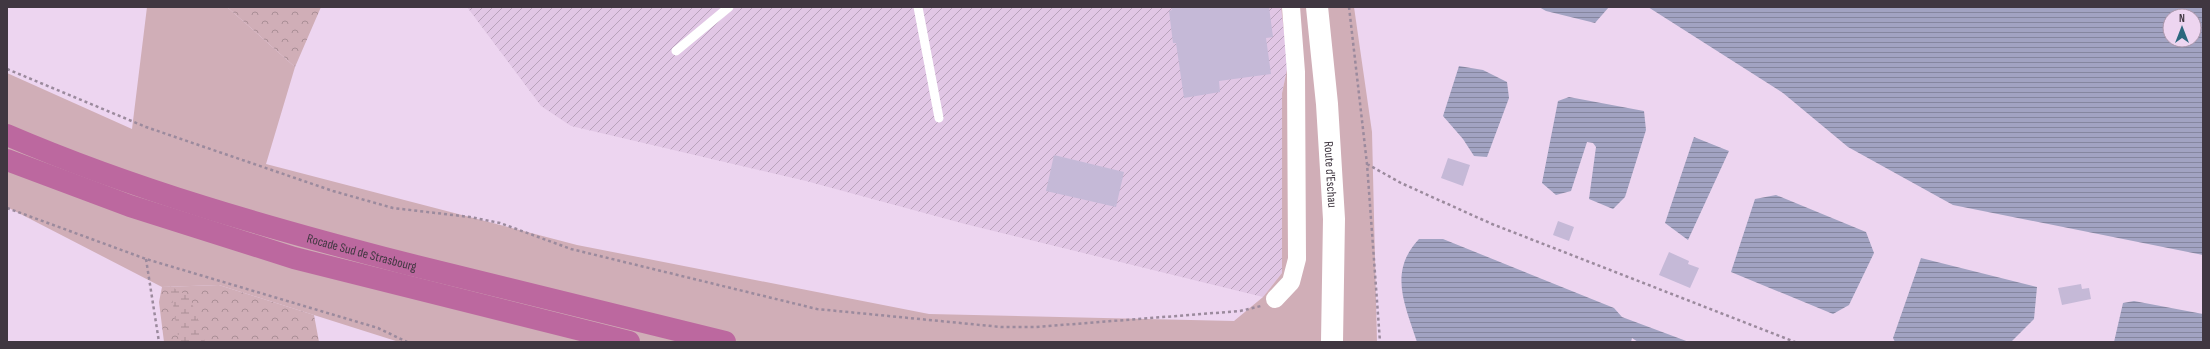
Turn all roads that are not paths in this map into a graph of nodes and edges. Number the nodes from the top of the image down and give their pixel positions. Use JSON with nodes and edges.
{"nodes":[{"id":1,"x":729,"y":7,"type":"edge"},
{"id":2,"x":918,"y":7,"type":"edge"},
{"id":3,"x":1291,"y":7,"type":"edge"},
{"id":4,"x":1318,"y":7,"type":"edge"},
{"id":5,"x":676,"y":51,"type":"dead end"},
{"id":6,"x":939,"y":118,"type":"dead end"},
{"id":7,"x":7,"y":134,"type":"edge"},
{"id":8,"x":7,"y":160,"type":"edge"},
{"id":9,"x":1275,"y":299,"type":"road end"},
{"id":10,"x":629,"y":342,"type":"edge"},
{"id":11,"x":725,"y":342,"type":"edge"},
{"id":12,"x":1332,"y":342,"type":"edge"}],
"edges":[{"from":1,"to":5,"type":"lane"},
{"from":2,"to":6,"type":"lane"},
{"from":3,"to":9,"type":"street"},
{"from":4,"to":12,"type":"main road","name":"Route d'Eschau"},
{"from":7,"to":11,"type":"highway","name":"Rocade Sud de Strasbourg"},
{"from":8,"to":10,"type":"highway","name":"Rocade Sud de Strasbourg"}]}
